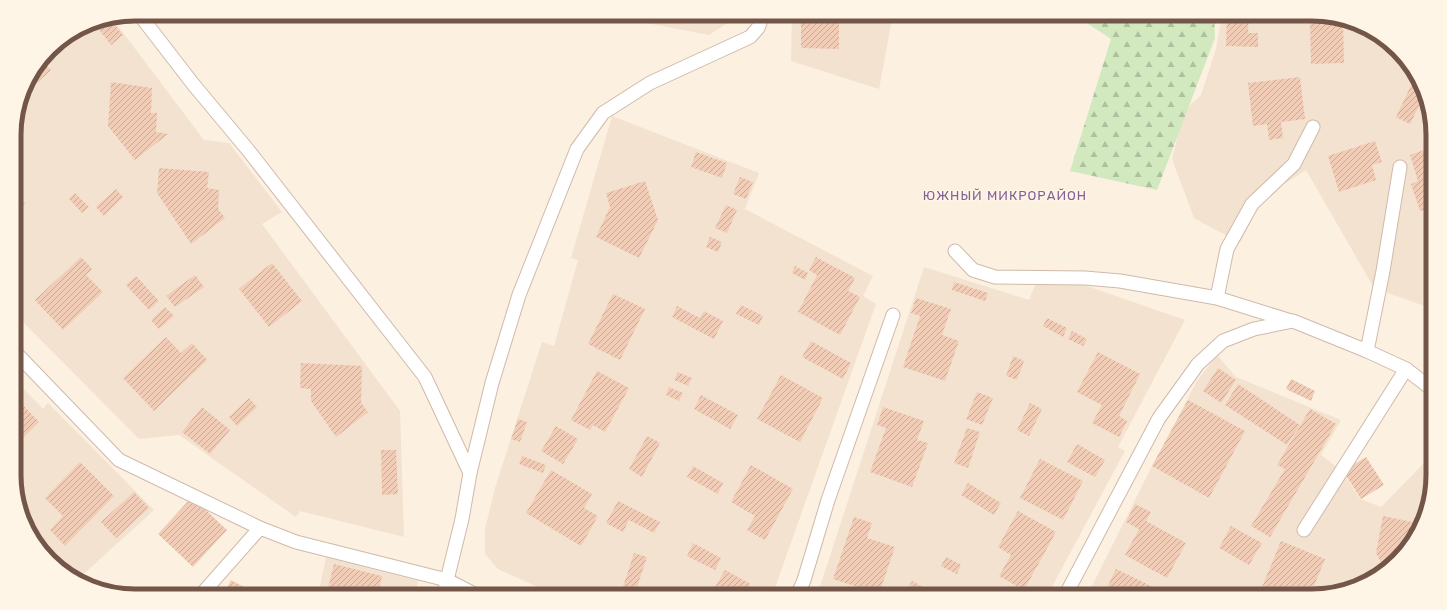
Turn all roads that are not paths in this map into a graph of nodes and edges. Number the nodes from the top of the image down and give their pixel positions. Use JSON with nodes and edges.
{"nodes":[{"id":1,"x":144,"y":21,"type":"edge"},
{"id":2,"x":760,"y":21,"type":"edge"},
{"id":3,"x":1313,"y":127,"type":"dead end"},
{"id":4,"x":1400,"y":167,"type":"dead end"},
{"id":5,"x":955,"y":250,"type":"dead end"},
{"id":6,"x":1217,"y":298,"type":"junction"},
{"id":7,"x":893,"y":315,"type":"dead end"},
{"id":8,"x":1293,"y":321,"type":"junction"},
{"id":9,"x":1367,"y":351,"type":"junction"},
{"id":10,"x":21,"y":358,"type":"edge"},
{"id":11,"x":1406,"y":369,"type":"junction"},
{"id":12,"x":1426,"y":385,"type":"edge"},
{"id":13,"x":470,"y":473,"type":"junction"},
{"id":14,"x":260,"y":528,"type":"junction"},
{"id":15,"x":1304,"y":530,"type":"dead end"},
{"id":16,"x":447,"y":580,"type":"junction"},
{"id":17,"x":206,"y":589,"type":"edge"},
{"id":18,"x":445,"y":589,"type":"edge"},
{"id":19,"x":464,"y":589,"type":"edge"},
{"id":20,"x":801,"y":589,"type":"edge"},
{"id":21,"x":1069,"y":589,"type":"edge"}],
"edges":[{"from":1,"to":13,"type":"lane"},
{"from":2,"to":13,"type":"lane"},
{"from":3,"to":6,"type":"lane"},
{"from":4,"to":9,"type":"lane"},
{"from":5,"to":6,"type":"lane"},
{"from":6,"to":8,"type":"lane"},
{"from":7,"to":20,"type":"lane"},
{"from":8,"to":9,"type":"lane"},
{"from":8,"to":21,"type":"lane"},
{"from":9,"to":11,"type":"lane"},
{"from":10,"to":14,"type":"lane"},
{"from":11,"to":12,"type":"lane"},
{"from":11,"to":15,"type":"lane"},
{"from":13,"to":16,"type":"lane"},
{"from":14,"to":16,"type":"lane"},
{"from":14,"to":17,"type":"lane"},
{"from":16,"to":18,"type":"lane"},
{"from":16,"to":19,"type":"lane"}]}
